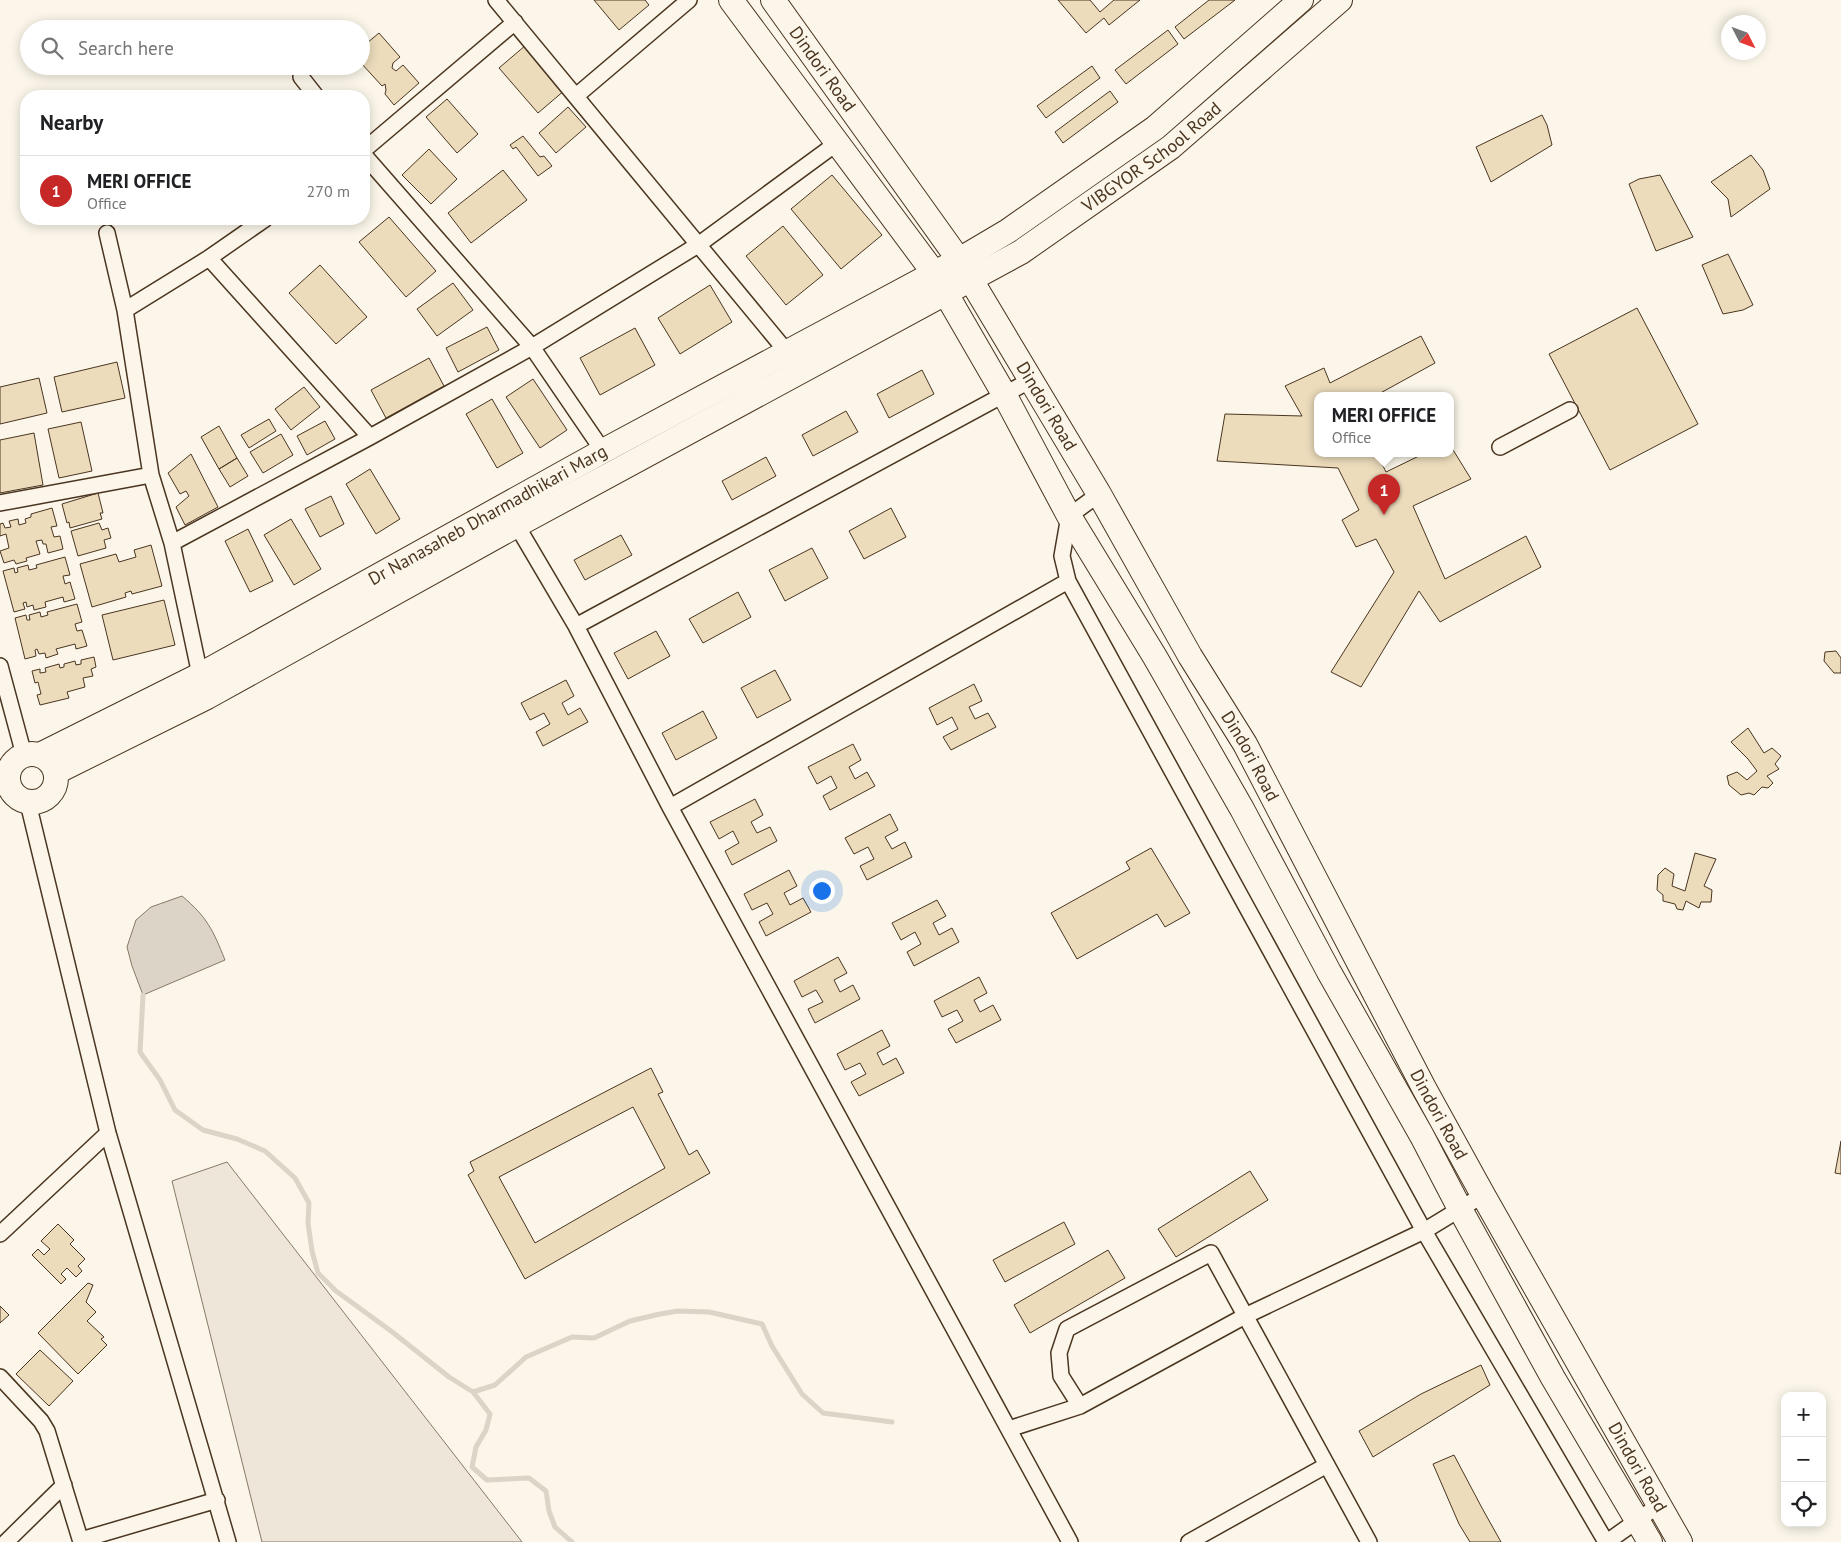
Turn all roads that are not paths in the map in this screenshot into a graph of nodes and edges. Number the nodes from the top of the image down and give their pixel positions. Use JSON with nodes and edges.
{"nodes":[{"id":1,"x":496,"y":0,"type":"edge"},
{"id":2,"x":689,"y":0,"type":"edge"},
{"id":3,"x":731,"y":0,"type":"edge"},
{"id":4,"x":772,"y":0,"type":"edge"},
{"id":5,"x":1301,"y":0,"type":"edge"},
{"id":6,"x":1340,"y":0,"type":"edge"},
{"id":7,"x":515,"y":22,"type":"junction"},
{"id":8,"x":300,"y":77,"type":"dead end"},
{"id":9,"x":311,"y":90,"type":"edge"},
{"id":10,"x":576,"y":96,"type":"junction"},
{"id":11,"x":837,"y":144,"type":"junction"},
{"id":12,"x":370,"y":145,"type":"edge"},
{"id":13,"x":370,"y":163,"type":"edge"},
{"id":14,"x":256,"y":225,"type":"edge"},
{"id":15,"x":107,"y":233,"type":"dead end"},
{"id":16,"x":698,"y":245,"type":"junction"},
{"id":17,"x":209,"y":258,"type":"junction"},
{"id":18,"x":959,"y":260,"type":"junction"},
{"id":19,"x":971,"y":280,"type":"junction"},
{"id":20,"x":940,"y":283,"type":"junction"},
{"id":21,"x":125,"y":310,"type":"junction"},
{"id":22,"x":532,"y":346,"type":"junction"},
{"id":23,"x":787,"y":352,"type":"junction"},
{"id":24,"x":1031,"y":380,"type":"junction"},
{"id":25,"x":1004,"y":394,"type":"junction"},
{"id":26,"x":1570,"y":410,"type":"dead end"},
{"id":27,"x":370,"y":437,"type":"junction"},
{"id":28,"x":1500,"y":447,"type":"dead end"},
{"id":29,"x":603,"y":451,"type":"junction"},
{"id":30,"x":151,"y":475,"type":"junction"},
{"id":31,"x":1099,"y":494,"type":"junction"},
{"id":32,"x":0,"y":503,"type":"edge"},
{"id":33,"x":511,"y":515,"type":"junction"},
{"id":34,"x":1069,"y":516,"type":"junction"},
{"id":35,"x":172,"y":543,"type":"junction"},
{"id":36,"x":1068,"y":581,"type":"junction"},
{"id":37,"x":576,"y":626,"type":"junction"},
{"id":38,"x":0,"y":666,"type":"edge"},
{"id":39,"x":200,"y":675,"type":"junction"},
{"id":40,"x":32,"y":755,"type":"junction"},
{"id":41,"x":56,"y":772,"type":"junction"},
{"id":42,"x":10,"y":791,"type":"edge"},
{"id":43,"x":670,"y":807,"type":"junction"},
{"id":44,"x":108,"y":1134,"type":"junction"},
{"id":45,"x":1483,"y":1195,"type":"junction"},
{"id":46,"x":1460,"y":1209,"type":"junction"},
{"id":47,"x":1424,"y":1231,"type":"junction"},
{"id":48,"x":0,"y":1234,"type":"edge"},
{"id":49,"x":1246,"y":1316,"type":"junction"},
{"id":50,"x":0,"y":1377,"type":"edge"},
{"id":51,"x":1080,"y":1406,"type":"junction"},
{"id":52,"x":1009,"y":1429,"type":"junction"},
{"id":53,"x":1327,"y":1465,"type":"junction"},
{"id":54,"x":64,"y":1485,"type":"junction"},
{"id":55,"x":217,"y":1500,"type":"junction"},
{"id":56,"x":1659,"y":1505,"type":"junction"},
{"id":57,"x":1638,"y":1520,"type":"junction"},
{"id":58,"x":81,"y":1541,"type":"edge"},
{"id":59,"x":6,"y":1542,"type":"edge"},
{"id":60,"x":228,"y":1542,"type":"edge"},
{"id":61,"x":1070,"y":1542,"type":"edge"},
{"id":62,"x":1189,"y":1542,"type":"edge"},
{"id":63,"x":1369,"y":1542,"type":"edge"},
{"id":64,"x":1606,"y":1542,"type":"edge"},
{"id":65,"x":1650,"y":1542,"type":"edge"},
{"id":66,"x":1680,"y":1542,"type":"edge"}],
"edges":[{"from":1,"to":7,"type":"street"},
{"from":2,"to":10,"type":"street"},
{"from":3,"to":11,"type":"main road"},
{"from":4,"to":18,"type":"main road","name":"Dindori Road"},
{"from":5,"to":18,"type":"main road","name":"VIBGYOR School Road"},
{"from":6,"to":19,"type":"main road","name":"VIBGYOR School Road"},
{"from":7,"to":10,"type":"street"},
{"from":7,"to":12,"type":"street"},
{"from":8,"to":9,"type":"street"},
{"from":10,"to":16,"type":"street"},
{"from":11,"to":16,"type":"street"},
{"from":11,"to":20,"type":"main road"},
{"from":13,"to":22,"type":"street"},
{"from":14,"to":17,"type":"street"},
{"from":15,"to":21,"type":"street"},
{"from":16,"to":22,"type":"street"},
{"from":16,"to":23,"type":"street"},
{"from":17,"to":21,"type":"street"},
{"from":17,"to":27,"type":"street"},
{"from":18,"to":19,"type":"main road","name":"Dindori Road"},
{"from":18,"to":20,"type":"main road","name":"VIBGYOR School Road"},
{"from":19,"to":20,"type":"main road","name":"VIBGYOR School Road"},
{"from":19,"to":24,"type":"main road","name":"Dindori Road"},
{"from":20,"to":23,"type":"main road","name":"Dr Nanasaheb Dharmadhikari Marg"},
{"from":20,"to":25,"type":"main road"},
{"from":20,"to":33,"type":"main road","name":"Dr Nanasaheb Dharmadhikari Marg"},
{"from":21,"to":30,"type":"street"},
{"from":22,"to":27,"type":"street"},
{"from":22,"to":29,"type":"street"},
{"from":23,"to":29,"type":"main road","name":"Dr Nanasaheb Dharmadhikari Marg"},
{"from":24,"to":25,"type":"street"},
{"from":24,"to":31,"type":"main road","name":"Dindori Road"},
{"from":25,"to":34,"type":"main road"},
{"from":25,"to":37,"type":"street"},
{"from":26,"to":28,"type":"street"},
{"from":27,"to":35,"type":"street"},
{"from":29,"to":33,"type":"main road","name":"Dr Nanasaheb Dharmadhikari Marg"},
{"from":30,"to":32,"type":"street"},
{"from":30,"to":35,"type":"street"},
{"from":31,"to":34,"type":"street"},
{"from":31,"to":45,"type":"main road","name":"Dindori Road"},
{"from":33,"to":37,"type":"street"},
{"from":33,"to":39,"type":"main road","name":"Dr Nanasaheb Dharmadhikari Marg"},
{"from":33,"to":41,"type":"main road","name":"Dr Nanasaheb Dharmadhikari Marg"},
{"from":34,"to":36,"type":"street"},
{"from":34,"to":46,"type":"main road"},
{"from":35,"to":39,"type":"street"},
{"from":36,"to":43,"type":"street"},
{"from":36,"to":47,"type":"street"},
{"from":37,"to":43,"type":"street"},
{"from":38,"to":40,"type":"street"},
{"from":39,"to":40,"type":"main road","name":"Dr Nanasaheb Dharmadhikari Marg"},
{"from":40,"to":41,"type":"main road"},
{"from":40,"to":42,"type":"main road"},
{"from":41,"to":42,"type":"main road"},
{"from":42,"to":44,"type":"street"},
{"from":43,"to":52,"type":"street"},
{"from":44,"to":48,"type":"street"},
{"from":44,"to":55,"type":"street"},
{"from":45,"to":46,"type":"street"},
{"from":45,"to":56,"type":"main road","name":"Dindori Road"},
{"from":46,"to":47,"type":"street"},
{"from":46,"to":57,"type":"main road"},
{"from":47,"to":49,"type":"street"},
{"from":47,"to":64,"type":"street"},
{"from":49,"to":51,"type":"street"},
{"from":49,"to":51,"type":"street"},
{"from":49,"to":53,"type":"street"},
{"from":50,"to":54,"type":"street"},
{"from":51,"to":52,"type":"street"},
{"from":52,"to":61,"type":"street"},
{"from":53,"to":62,"type":"street"},
{"from":53,"to":63,"type":"street"},
{"from":54,"to":58,"type":"street"},
{"from":54,"to":59,"type":"street"},
{"from":55,"to":58,"type":"street"},
{"from":55,"to":60,"type":"street"},
{"from":56,"to":57,"type":"street"},
{"from":56,"to":66,"type":"main road","name":"Dindori Road"},
{"from":57,"to":64,"type":"street"},
{"from":57,"to":65,"type":"main road"}]}
